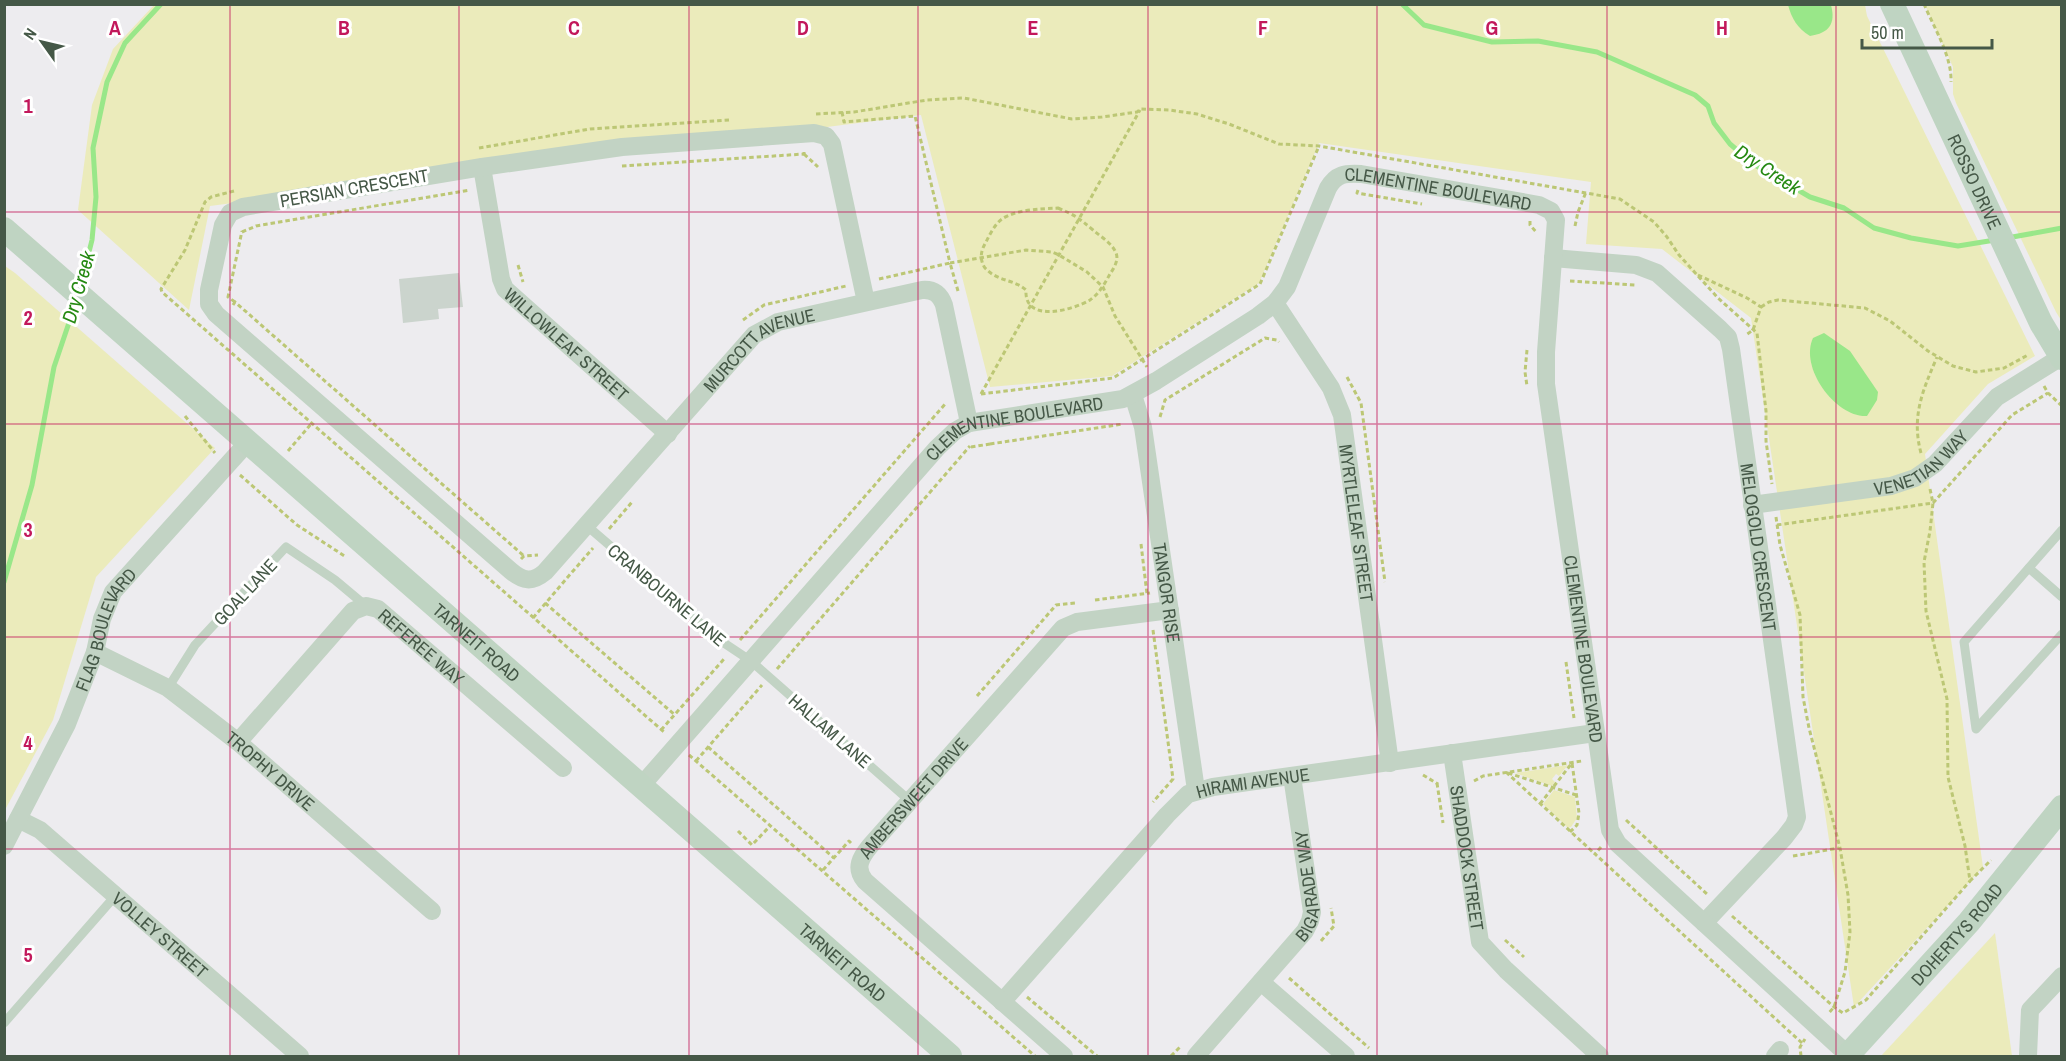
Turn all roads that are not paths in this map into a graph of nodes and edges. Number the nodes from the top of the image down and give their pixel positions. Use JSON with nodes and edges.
{"nodes":[{"id":1,"x":1892,"y":4,"type":"edge"},
{"id":2,"x":482,"y":166,"type":"junction"},
{"id":3,"x":4,"y":229,"type":"edge"},
{"id":4,"x":1553,"y":258,"type":"junction"},
{"id":5,"x":874,"y":300,"type":"junction"},
{"id":6,"x":1275,"y":303,"type":"junction"},
{"id":7,"x":2058,"y":352,"type":"edge"},
{"id":8,"x":1133,"y":395,"type":"junction"},
{"id":9,"x":977,"y":422,"type":"junction"},
{"id":10,"x":668,"y":434,"type":"junction"},
{"id":11,"x":248,"y":442,"type":"junction"},
{"id":12,"x":1752,"y":505,"type":"junction"},
{"id":13,"x":586,"y":525,"type":"junction"},
{"id":14,"x":2061,"y":530,"type":"edge"},
{"id":15,"x":2029,"y":568,"type":"junction"},
{"id":16,"x":530,"y":580,"type":"joint"},
{"id":17,"x":2061,"y":597,"type":"edge"},
{"id":18,"x":366,"y":606,"type":"junction"},
{"id":19,"x":1170,"y":610,"type":"junction"},
{"id":20,"x":2061,"y":634,"type":"edge"},
{"id":21,"x":95,"y":652,"type":"junction"},
{"id":22,"x":750,"y":661,"type":"junction"},
{"id":23,"x":168,"y":688,"type":"junction"},
{"id":24,"x":1595,"y":733,"type":"junction"},
{"id":25,"x":238,"y":742,"type":"junction"},
{"id":26,"x":1452,"y":753,"type":"junction"},
{"id":27,"x":1390,"y":763,"type":"junction"},
{"id":28,"x":563,"y":768,"type":"dead end"},
{"id":29,"x":1292,"y":776,"type":"junction"},
{"id":30,"x":641,"y":786,"type":"junction"},
{"id":31,"x":1196,"y":790,"type":"junction"},
{"id":32,"x":910,"y":801,"type":"junction"},
{"id":33,"x":2061,"y":807,"type":"edge"},
{"id":34,"x":18,"y":819,"type":"junction"},
{"id":35,"x":4,"y":846,"type":"edge"},
{"id":36,"x":116,"y":895,"type":"junction"},
{"id":37,"x":432,"y":911,"type":"dead end"},
{"id":38,"x":1704,"y":923,"type":"junction"},
{"id":39,"x":2061,"y":976,"type":"edge"},
{"id":40,"x":1261,"y":982,"type":"junction"},
{"id":41,"x":1002,"y":1002,"type":"junction"},
{"id":42,"x":4,"y":1023,"type":"edge"},
{"id":43,"x":300,"y":1056,"type":"edge"},
{"id":44,"x":950,"y":1056,"type":"edge"},
{"id":45,"x":1064,"y":1056,"type":"edge"},
{"id":46,"x":1196,"y":1056,"type":"edge"},
{"id":47,"x":1346,"y":1056,"type":"edge"},
{"id":48,"x":1600,"y":1056,"type":"edge"},
{"id":49,"x":1848,"y":1056,"type":"edge"},
{"id":50,"x":2028,"y":1056,"type":"edge"}],
"edges":[{"from":1,"to":7,"type":"street","name":"ROSSO DRIVE"},
{"from":2,"to":5,"type":"street","name":"PERSIAN CRESCENT"},
{"from":2,"to":10,"type":"street","name":"WILLOWLEAF STREET"},
{"from":2,"to":16,"type":"street","name":"PERSIAN CRESCENT"},
{"from":3,"to":11,"type":"street","name":"TARNEIT ROAD"},
{"from":4,"to":6,"type":"street","name":"CLEMENTINE BOULEVARD"},
{"from":4,"to":12,"type":"street","name":"MELOGOLD CRESCENT"},
{"from":4,"to":24,"type":"street","name":"CLEMENTINE BOULEVARD"},
{"from":5,"to":9,"type":"street","name":"MURCOTT AVENUE"},
{"from":5,"to":10,"type":"street","name":"MURCOTT AVENUE"},
{"from":6,"to":8,"type":"street","name":"CLEMENTINE BOULEVARD"},
{"from":6,"to":27,"type":"street","name":"MYRTLELEAF STREET"},
{"from":7,"to":12,"type":"street","name":"VENETIAN WAY"},
{"from":8,"to":9,"type":"street","name":"CLEMENTINE BOULEVARD"},
{"from":8,"to":19,"type":"street","name":"TANGOR RISE"},
{"from":9,"to":22,"type":"street","name":"CLEMENTINE BOULEVARD"},
{"from":10,"to":13,"type":"street","name":"MURCOTT AVENUE"},
{"from":11,"to":21,"type":"street","name":"FLAG BOULEVARD"},
{"from":11,"to":30,"type":"street","name":"TARNEIT ROAD"},
{"from":12,"to":38,"type":"street","name":"MELOGOLD CRESCENT"},
{"from":13,"to":16,"type":"street","name":"MURCOTT AVENUE"},
{"from":13,"to":22,"type":"lane","name":"CRANBOURNE LANE"},
{"from":14,"to":15,"type":"lane"},
{"from":15,"to":17,"type":"lane"},
{"from":15,"to":20,"type":"lane"},
{"from":18,"to":23,"type":"lane","name":"GOAL LANE"},
{"from":18,"to":25,"type":"street","name":"REFEREE WAY"},
{"from":18,"to":28,"type":"street","name":"REFEREE WAY"},
{"from":19,"to":31,"type":"street","name":"TANGOR RISE"},
{"from":19,"to":32,"type":"street","name":"AMBERSWEET DRIVE"},
{"from":21,"to":23,"type":"street","name":"TROPHY DRIVE"},
{"from":21,"to":34,"type":"street","name":"FLAG BOULEVARD"},
{"from":22,"to":30,"type":"street","name":"CLEMENTINE BOULEVARD"},
{"from":22,"to":32,"type":"lane","name":"HALLAM LANE"},
{"from":23,"to":25,"type":"street","name":"TROPHY DRIVE"},
{"from":24,"to":26,"type":"street","name":"HIRAMI AVENUE"},
{"from":24,"to":38,"type":"street","name":"CLEMENTINE BOULEVARD"},
{"from":25,"to":37,"type":"street","name":"TROPHY DRIVE"},
{"from":26,"to":27,"type":"street","name":"HIRAMI AVENUE"},
{"from":26,"to":48,"type":"street","name":"SHADDOCK STREET"},
{"from":27,"to":29,"type":"street","name":"HIRAMI AVENUE"},
{"from":29,"to":31,"type":"street","name":"HIRAMI AVENUE"},
{"from":29,"to":40,"type":"street","name":"BIGARADE WAY"},
{"from":30,"to":44,"type":"street","name":"TARNEIT ROAD"},
{"from":31,"to":41,"type":"street","name":"HIRAMI AVENUE"},
{"from":32,"to":41,"type":"street","name":"AMBERSWEET DRIVE"},
{"from":33,"to":49,"type":"street","name":"DOHERTYS ROAD"},
{"from":34,"to":35,"type":"street","name":"FLAG BOULEVARD"},
{"from":34,"to":36,"type":"street","name":"VOLLEY STREET"},
{"from":36,"to":42,"type":"lane"},
{"from":36,"to":43,"type":"street","name":"VOLLEY STREET"},
{"from":38,"to":49,"type":"street"},
{"from":39,"to":50,"type":"street"},
{"from":40,"to":46,"type":"street","name":"BIGARADE WAY"},
{"from":40,"to":47,"type":"street"},
{"from":41,"to":45,"type":"street","name":"AMBERSWEET DRIVE"}]}
